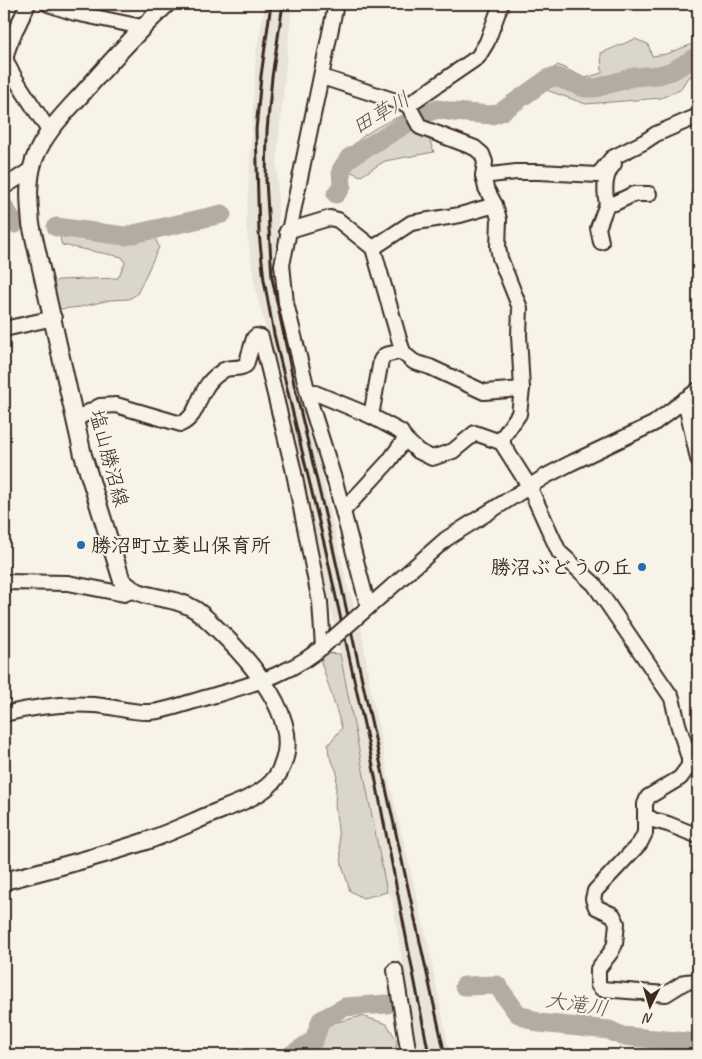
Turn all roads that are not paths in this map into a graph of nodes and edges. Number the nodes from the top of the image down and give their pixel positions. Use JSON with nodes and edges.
{"nodes":[{"id":1,"x":28,"y":4,"type":"edge"},
{"id":2,"x":48,"y":4,"type":"edge"},
{"id":3,"x":167,"y":4,"type":"edge"},
{"id":4,"x":336,"y":4,"type":"edge"},
{"id":5,"x":501,"y":4,"type":"edge"},
{"id":6,"x":142,"y":27,"type":"junction"},
{"id":7,"x":8,"y":34,"type":"edge"},
{"id":8,"x":322,"y":77,"type":"junction"},
{"id":9,"x":408,"y":105,"type":"junction"},
{"id":10,"x":698,"y":116,"type":"edge"},
{"id":11,"x":49,"y":131,"type":"junction"},
{"id":12,"x":617,"y":156,"type":"junction"},
{"id":13,"x":32,"y":169,"type":"junction"},
{"id":14,"x":484,"y":176,"type":"junction"},
{"id":15,"x":4,"y":187,"type":"edge"},
{"id":16,"x":648,"y":194,"type":"dead end"},
{"id":17,"x":495,"y":204,"type":"junction"},
{"id":18,"x":607,"y":204,"type":"junction"},
{"id":19,"x":288,"y":231,"type":"junction"},
{"id":20,"x":601,"y":242,"type":"dead end"},
{"id":21,"x":373,"y":248,"type":"junction"},
{"id":22,"x":54,"y":318,"type":"junction"},
{"id":23,"x":4,"y":329,"type":"edge"},
{"id":24,"x":402,"y":351,"type":"junction"},
{"id":25,"x":522,"y":389,"type":"junction"},
{"id":26,"x":308,"y":390,"type":"junction"},
{"id":27,"x":698,"y":390,"type":"edge"},
{"id":28,"x":685,"y":399,"type":"junction"},
{"id":29,"x":371,"y":416,"type":"junction"},
{"id":30,"x":76,"y":419,"type":"junction"},
{"id":31,"x":405,"y":439,"type":"junction"},
{"id":32,"x":503,"y":443,"type":"junction"},
{"id":33,"x":698,"y":459,"type":"edge"},
{"id":34,"x":529,"y":486,"type":"junction"},
{"id":35,"x":343,"y":511,"type":"junction"},
{"id":36,"x":4,"y":582,"type":"edge"},
{"id":37,"x":134,"y":590,"type":"junction"},
{"id":38,"x":366,"y":608,"type":"junction"},
{"id":39,"x":327,"y":643,"type":"junction"},
{"id":40,"x":262,"y":681,"type":"junction"},
{"id":41,"x":4,"y":714,"type":"edge"},
{"id":42,"x":645,"y":815,"type":"junction"},
{"id":43,"x":698,"y":836,"type":"edge"},
{"id":44,"x":4,"y":881,"type":"edge"},
{"id":45,"x":395,"y":970,"type":"dead end"},
{"id":46,"x":698,"y":981,"type":"edge"},
{"id":47,"x":409,"y":1055,"type":"edge"}],
"edges":[{"from":1,"to":7,"type":"street"},
{"from":2,"to":6,"type":"street"},
{"from":3,"to":6,"type":"main road","name":"塩山勝沼線"},
{"from":4,"to":8,"type":"street"},
{"from":5,"to":9,"type":"street"},
{"from":6,"to":11,"type":"main road","name":"塩山勝沼線"},
{"from":7,"to":11,"type":"street"},
{"from":8,"to":9,"type":"street"},
{"from":8,"to":19,"type":"street"},
{"from":9,"to":14,"type":"street"},
{"from":10,"to":12,"type":"street"},
{"from":11,"to":13,"type":"main road","name":"塩山勝沼線"},
{"from":12,"to":14,"type":"street"},
{"from":12,"to":18,"type":"street"},
{"from":13,"to":15,"type":"street"},
{"from":13,"to":22,"type":"main road","name":"塩山勝沼線"},
{"from":14,"to":17,"type":"street"},
{"from":16,"to":18,"type":"street"},
{"from":17,"to":21,"type":"street"},
{"from":17,"to":25,"type":"street"},
{"from":18,"to":20,"type":"street"},
{"from":19,"to":21,"type":"street"},
{"from":19,"to":26,"type":"street"},
{"from":21,"to":24,"type":"street"},
{"from":22,"to":23,"type":"street"},
{"from":22,"to":30,"type":"main road","name":"塩山勝沼線"},
{"from":24,"to":25,"type":"street"},
{"from":24,"to":29,"type":"street"},
{"from":25,"to":32,"type":"street"},
{"from":26,"to":29,"type":"street"},
{"from":26,"to":35,"type":"street"},
{"from":27,"to":28,"type":"street"},
{"from":28,"to":33,"type":"street"},
{"from":28,"to":34,"type":"street"},
{"from":29,"to":31,"type":"street"},
{"from":30,"to":37,"type":"main road","name":"塩山勝沼線"},
{"from":30,"to":39,"type":"street"},
{"from":31,"to":32,"type":"street"},
{"from":31,"to":35,"type":"street"},
{"from":32,"to":34,"type":"street"},
{"from":34,"to":38,"type":"street"},
{"from":34,"to":42,"type":"street"},
{"from":35,"to":38,"type":"street"},
{"from":36,"to":37,"type":"street"},
{"from":37,"to":40,"type":"main road"},
{"from":38,"to":39,"type":"street","bridge":true},
{"from":39,"to":40,"type":"street"},
{"from":40,"to":41,"type":"street"},
{"from":40,"to":44,"type":"main road"},
{"from":42,"to":43,"type":"street"},
{"from":42,"to":46,"type":"street"},
{"from":45,"to":47,"type":"street"}]}
